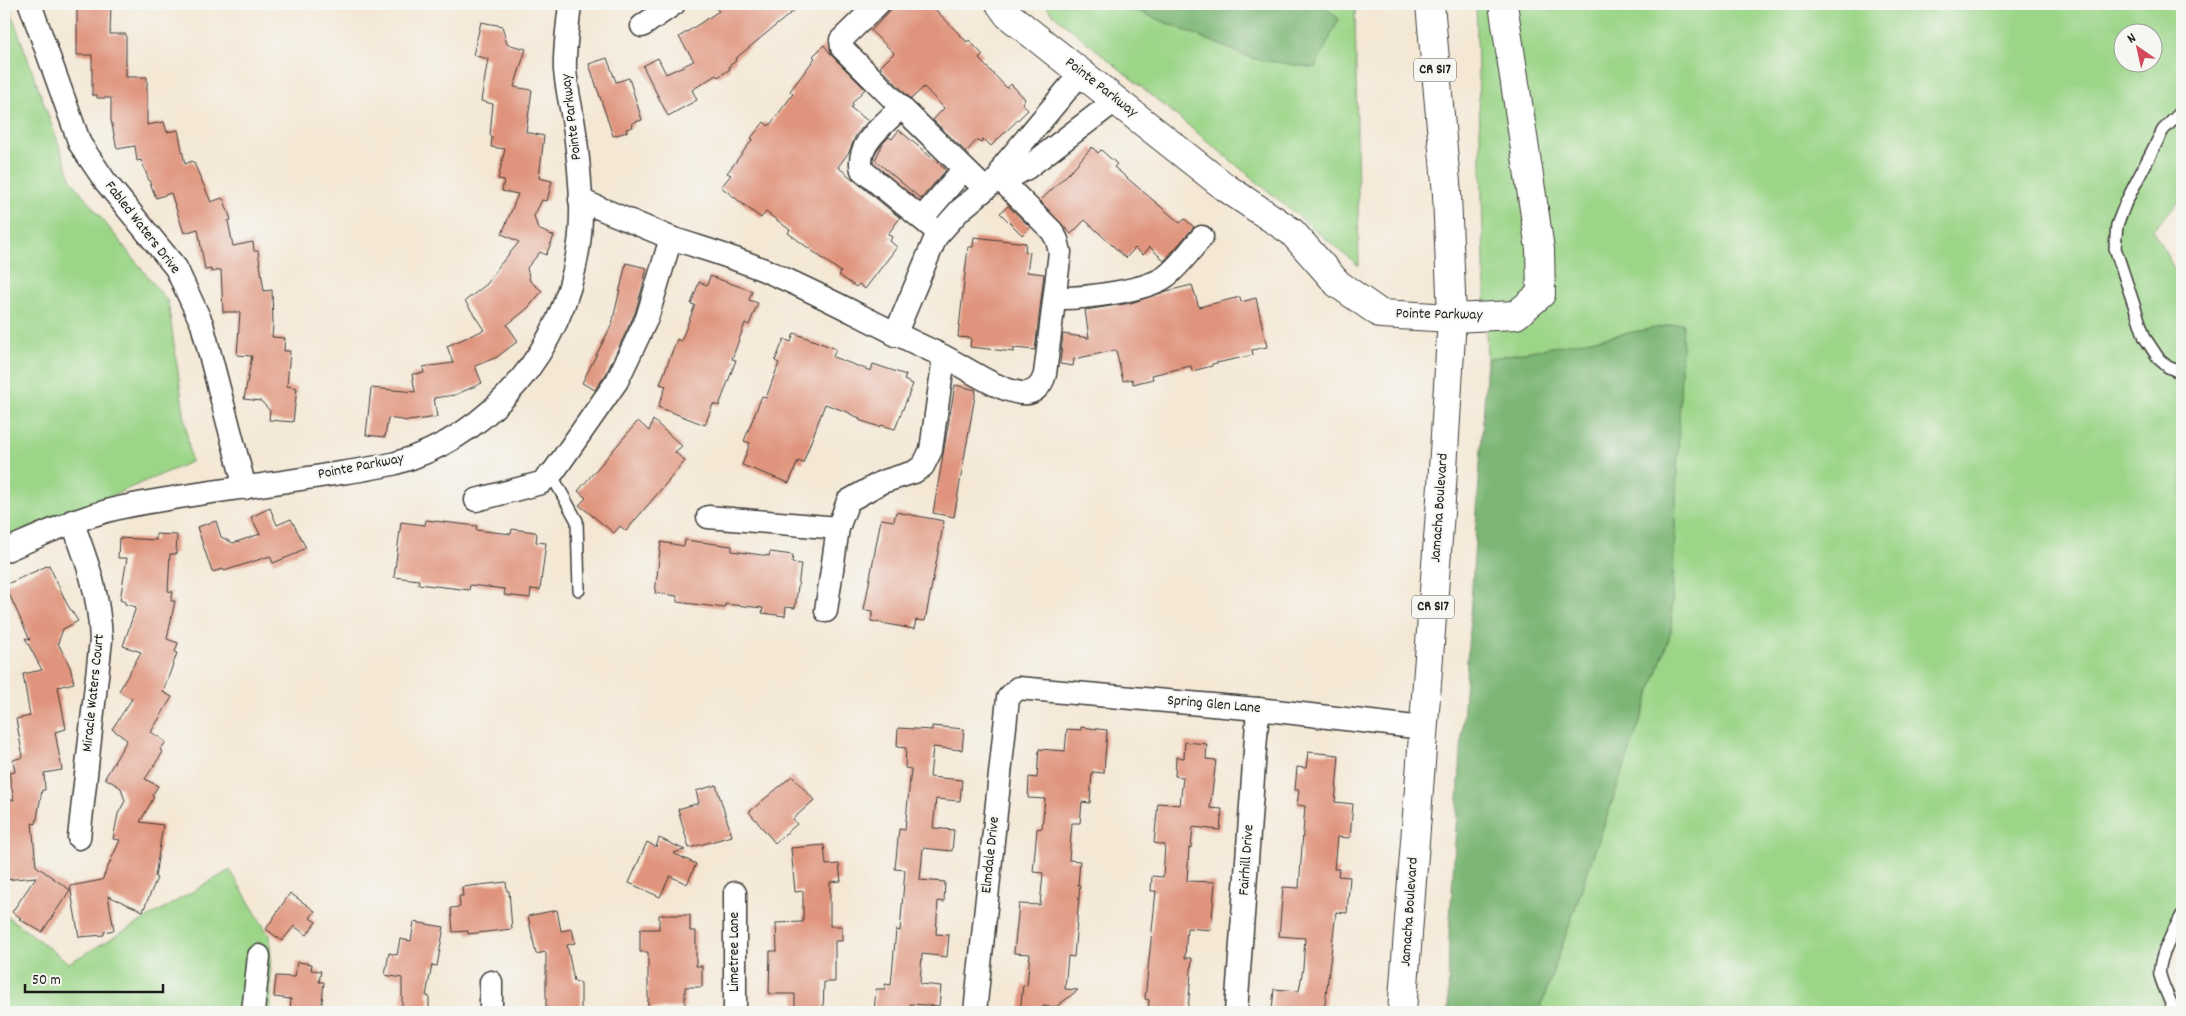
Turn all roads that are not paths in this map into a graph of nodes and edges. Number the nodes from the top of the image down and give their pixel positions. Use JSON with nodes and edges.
{"nodes":[{"id":1,"x":30,"y":4,"type":"edge"},
{"id":2,"x":570,"y":4,"type":"edge"},
{"id":3,"x":674,"y":4,"type":"edge"},
{"id":4,"x":878,"y":4,"type":"edge"},
{"id":5,"x":1000,"y":4,"type":"edge"},
{"id":6,"x":1430,"y":4,"type":"edge"},
{"id":7,"x":1503,"y":4,"type":"edge"},
{"id":8,"x":642,"y":26,"type":"dead end"},
{"id":9,"x":1081,"y":73,"type":"junction"},
{"id":10,"x":1116,"y":100,"type":"junction"},
{"id":11,"x":901,"y":107,"type":"junction"},
{"id":12,"x":2182,"y":111,"type":"edge"},
{"id":13,"x":1032,"y":132,"type":"junction"},
{"id":14,"x":1052,"y":149,"type":"junction"},
{"id":15,"x":964,"y":169,"type":"junction"},
{"id":16,"x":992,"y":183,"type":"junction"},
{"id":17,"x":580,"y":200,"type":"junction"},
{"id":18,"x":922,"y":218,"type":"junction"},
{"id":19,"x":939,"y":233,"type":"junction"},
{"id":20,"x":1202,"y":237,"type":"dead end"},
{"id":21,"x":671,"y":238,"type":"junction"},
{"id":22,"x":1056,"y":298,"type":"junction"},
{"id":23,"x":1452,"y":318,"type":"junction"},
{"id":24,"x":895,"y":335,"type":"junction"},
{"id":25,"x":944,"y":357,"type":"junction"},
{"id":26,"x":2182,"y":373,"type":"edge"},
{"id":27,"x":551,"y":474,"type":"junction"},
{"id":28,"x":245,"y":488,"type":"junction"},
{"id":29,"x":476,"y":500,"type":"dead end"},
{"id":30,"x":708,"y":517,"type":"dead end"},
{"id":31,"x":72,"y":521,"type":"junction"},
{"id":32,"x":838,"y":528,"type":"junction"},
{"id":33,"x":4,"y":551,"type":"edge"},
{"id":34,"x":578,"y":590,"type":"dead end"},
{"id":35,"x":826,"y":611,"type":"dead end"},
{"id":36,"x":1008,"y":698,"type":"joint"},
{"id":37,"x":1258,"y":709,"type":"junction"},
{"id":38,"x":1423,"y":728,"type":"junction"},
{"id":39,"x":79,"y":838,"type":"dead end"},
{"id":40,"x":735,"y":892,"type":"dead end"},
{"id":41,"x":2182,"y":915,"type":"edge"},
{"id":42,"x":259,"y":956,"type":"dead end"},
{"id":43,"x":491,"y":982,"type":"dead end"},
{"id":44,"x":253,"y":1012,"type":"edge"},
{"id":45,"x":491,"y":1012,"type":"edge"},
{"id":46,"x":735,"y":1012,"type":"edge"},
{"id":47,"x":975,"y":1012,"type":"edge"},
{"id":48,"x":1236,"y":1012,"type":"edge"},
{"id":49,"x":1402,"y":1012,"type":"edge"},
{"id":50,"x":2174,"y":1012,"type":"edge"}],
"edges":[{"from":1,"to":28,"type":"street","name":"Fabled Waters Drive"},
{"from":2,"to":17,"type":"street","name":"Pointe Parkway"},
{"from":3,"to":8,"type":"street"},
{"from":4,"to":11,"type":"street"},
{"from":5,"to":9,"type":"main road","name":"Pointe Parkway"},
{"from":6,"to":23,"type":"main road","name":"Jamacha Boulevard","number":"CR S17"},
{"from":7,"to":23,"type":"main road","name":"Pointe Parkway"},
{"from":9,"to":10,"type":"main road","name":"Pointe Parkway"},
{"from":9,"to":13,"type":"street"},
{"from":10,"to":14,"type":"street"},
{"from":10,"to":23,"type":"main road","name":"Pointe Parkway"},
{"from":11,"to":15,"type":"street"},
{"from":11,"to":18,"type":"street"},
{"from":12,"to":26,"type":"lane"},
{"from":13,"to":14,"type":"street"},
{"from":13,"to":16,"type":"street"},
{"from":14,"to":16,"type":"street"},
{"from":15,"to":16,"type":"street"},
{"from":15,"to":18,"type":"street"},
{"from":16,"to":19,"type":"street"},
{"from":16,"to":22,"type":"street"},
{"from":17,"to":21,"type":"street"},
{"from":17,"to":28,"type":"street","name":"Pointe Parkway"},
{"from":18,"to":19,"type":"street"},
{"from":19,"to":24,"type":"street"},
{"from":20,"to":22,"type":"street"},
{"from":21,"to":24,"type":"street"},
{"from":21,"to":27,"type":"street"},
{"from":22,"to":25,"type":"street"},
{"from":23,"to":38,"type":"main road","name":"Jamacha Boulevard","number":"CR S17"},
{"from":24,"to":25,"type":"street"},
{"from":25,"to":32,"type":"street"},
{"from":27,"to":29,"type":"street"},
{"from":27,"to":34,"type":"lane"},
{"from":28,"to":31,"type":"street","name":"Pointe Parkway"},
{"from":30,"to":32,"type":"street"},
{"from":31,"to":33,"type":"street","name":"Pointe Parkway"},
{"from":31,"to":39,"type":"street","name":"Miracle Waters Court"},
{"from":32,"to":35,"type":"street"},
{"from":36,"to":37,"type":"street","name":"Spring Glen Lane"},
{"from":36,"to":47,"type":"street","name":"Elmdale Drive"},
{"from":37,"to":38,"type":"street","name":"Spring Glen Lane"},
{"from":37,"to":48,"type":"street","name":"Fairhill Drive"},
{"from":38,"to":49,"type":"main road","name":"Jamacha Boulevard","number":"CR S17"},
{"from":40,"to":46,"type":"street","name":"Limetree Lane"},
{"from":41,"to":50,"type":"lane"},
{"from":42,"to":44,"type":"street"},
{"from":43,"to":45,"type":"street"}]}
